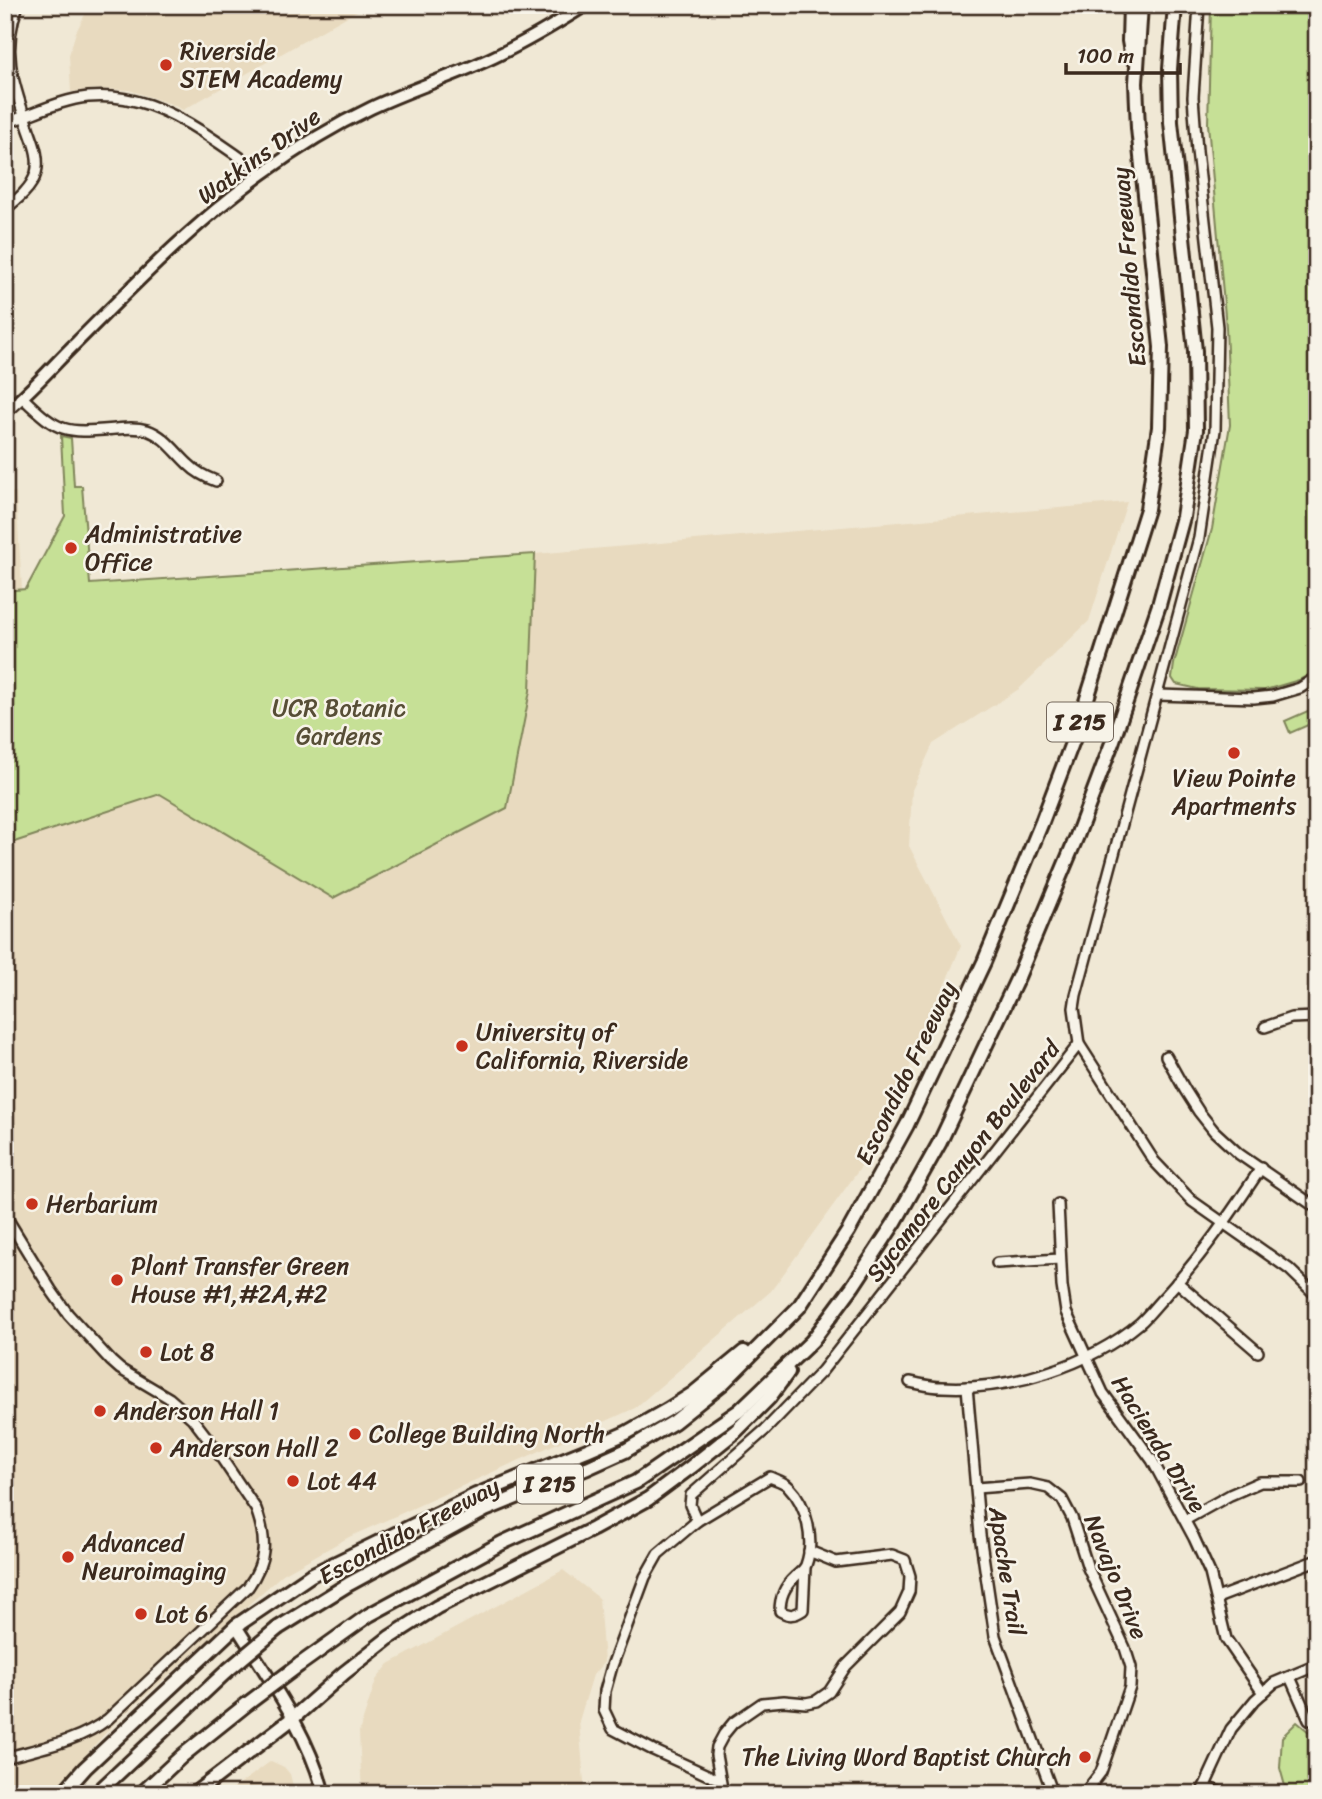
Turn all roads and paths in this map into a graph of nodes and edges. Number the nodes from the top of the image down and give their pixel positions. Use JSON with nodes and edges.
{"nodes":[{"id":1,"x":18,"y":5,"type":"edge"},
{"id":2,"x":586,"y":5,"type":"edge"},
{"id":3,"x":1130,"y":5,"type":"edge"},
{"id":4,"x":1141,"y":5,"type":"edge"},
{"id":5,"x":1175,"y":5,"type":"edge"},
{"id":6,"x":1199,"y":5,"type":"edge"},
{"id":7,"x":1136,"y":83,"type":"junction"},
{"id":8,"x":24,"y":117,"type":"junction"},
{"id":9,"x":5,"y":123,"type":"edge"},
{"id":10,"x":262,"y":174,"type":"junction"},
{"id":11,"x":5,"y":209,"type":"edge"},
{"id":12,"x":23,"y":398,"type":"junction"},
{"id":13,"x":5,"y":412,"type":"edge"},
{"id":14,"x":216,"y":481,"type":"dead end"},
{"id":15,"x":1317,"y":677,"type":"edge"},
{"id":16,"x":1158,"y":695,"type":"junction"},
{"id":17,"x":1317,"y":1017,"type":"edge"},
{"id":18,"x":1265,"y":1027,"type":"dead end"},
{"id":19,"x":1079,"y":1044,"type":"junction"},
{"id":20,"x":1166,"y":1056,"type":"dead end"},
{"id":21,"x":1261,"y":1168,"type":"junction"},
{"id":22,"x":1058,"y":1203,"type":"dead end"},
{"id":23,"x":1317,"y":1208,"type":"edge"},
{"id":24,"x":5,"y":1215,"type":"edge"},
{"id":25,"x":1225,"y":1223,"type":"junction"},
{"id":26,"x":1060,"y":1259,"type":"junction"},
{"id":27,"x":997,"y":1263,"type":"dead end"},
{"id":28,"x":1177,"y":1282,"type":"junction"},
{"id":29,"x":1317,"y":1296,"type":"edge"},
{"id":30,"x":799,"y":1307,"type":"junction"},
{"id":31,"x":812,"y":1340,"type":"junction"},
{"id":32,"x":1258,"y":1352,"type":"dead end"},
{"id":33,"x":1086,"y":1357,"type":"junction"},
{"id":34,"x":910,"y":1382,"type":"dead end"},
{"id":35,"x":967,"y":1387,"type":"junction"},
{"id":36,"x":1301,"y":1482,"type":"dead end"},
{"id":37,"x":976,"y":1488,"type":"junction"},
{"id":38,"x":1185,"y":1520,"type":"junction"},
{"id":39,"x":697,"y":1521,"type":"junction"},
{"id":40,"x":809,"y":1551,"type":"junction"},
{"id":41,"x":1317,"y":1560,"type":"edge"},
{"id":42,"x":806,"y":1568,"type":"junction"},
{"id":43,"x":1217,"y":1598,"type":"junction"},
{"id":44,"x":236,"y":1626,"type":"junction"},
{"id":45,"x":1317,"y":1665,"type":"edge"},
{"id":46,"x":1290,"y":1676,"type":"junction"},
{"id":47,"x":1263,"y":1693,"type":"junction"},
{"id":48,"x":293,"y":1718,"type":"junction"},
{"id":49,"x":1309,"y":1720,"type":"dead end"},
{"id":50,"x":5,"y":1760,"type":"edge"},
{"id":51,"x":720,"y":1779,"type":"junction"},
{"id":52,"x":1203,"y":1791,"type":"edge"},
{"id":53,"x":62,"y":1794,"type":"edge"},
{"id":54,"x":96,"y":1794,"type":"edge"},
{"id":55,"x":141,"y":1794,"type":"edge"},
{"id":56,"x":194,"y":1794,"type":"edge"},
{"id":57,"x":324,"y":1794,"type":"edge"},
{"id":58,"x":723,"y":1794,"type":"edge"},
{"id":59,"x":1053,"y":1794,"type":"edge"},
{"id":60,"x":1084,"y":1794,"type":"edge"},
{"id":61,"x":1226,"y":1794,"type":"edge"}],
"edges":[{"from":1,"to":8,"type":"street"},
{"from":2,"to":10,"type":"main road","name":"Watkins Drive"},
{"from":3,"to":7,"type":"highway"},
{"from":4,"to":7,"type":"highway","name":"Escondido Freeway","number":"I 215"},
{"from":5,"to":31,"type":"highway","number":"I 215"},
{"from":6,"to":16,"type":"street","name":"Sycamore Canyon Boulevard"},
{"from":7,"to":30,"type":"highway","name":"Escondido Freeway","number":"I 215"},
{"from":8,"to":9,"type":"street"},
{"from":8,"to":10,"type":"street"},
{"from":8,"to":11,"type":"street"},
{"from":10,"to":12,"type":"main road","name":"Watkins Drive"},
{"from":12,"to":13,"type":"main road","name":"Watkins Drive"},
{"from":12,"to":14,"type":"street"},
{"from":15,"to":16,"type":"street"},
{"from":16,"to":19,"type":"street","name":"Sycamore Canyon Boulevard"},
{"from":17,"to":18,"type":"street"},
{"from":19,"to":25,"type":"street"},
{"from":19,"to":39,"type":"street","name":"Sycamore Canyon Boulevard"},
{"from":20,"to":21,"type":"street"},
{"from":21,"to":23,"type":"street"},
{"from":21,"to":25,"type":"street"},
{"from":22,"to":26,"type":"street","name":"Hacienda Drive"},
{"from":24,"to":50,"type":"street"},
{"from":25,"to":28,"type":"street"},
{"from":25,"to":29,"type":"street"},
{"from":26,"to":27,"type":"street"},
{"from":26,"to":33,"type":"street","name":"Hacienda Drive"},
{"from":28,"to":32,"type":"street"},
{"from":28,"to":33,"type":"street"},
{"from":30,"to":44,"type":"highway"},
{"from":30,"to":54,"type":"highway","name":"Escondido Freeway","number":"I 215","bridge":true},
{"from":31,"to":48,"type":"highway"},
{"from":31,"to":55,"type":"highway","number":"I 215","bridge":true},
{"from":33,"to":35,"type":"street"},
{"from":33,"to":38,"type":"street","name":"Hacienda Drive"},
{"from":34,"to":35,"type":"street"},
{"from":35,"to":37,"type":"street","name":"Apache Trail"},
{"from":36,"to":38,"type":"street"},
{"from":37,"to":59,"type":"street","name":"Apache Trail"},
{"from":37,"to":60,"type":"street","name":"Navajo Drive"},
{"from":38,"to":43,"type":"street","name":"Hacienda Drive"},
{"from":39,"to":40,"type":"street"},
{"from":39,"to":51,"type":"street"},
{"from":40,"to":42,"type":"street"},
{"from":40,"to":51,"type":"street"},
{"from":41,"to":43,"type":"street"},
{"from":42,"to":42,"type":"street"},
{"from":43,"to":47,"type":"street","name":"Hacienda Drive"},
{"from":44,"to":48,"type":"main road"},
{"from":44,"to":53,"type":"highway"},
{"from":45,"to":46,"type":"street"},
{"from":46,"to":47,"type":"street"},
{"from":46,"to":49,"type":"street"},
{"from":47,"to":52,"type":"street"},
{"from":48,"to":56,"type":"highway"},
{"from":48,"to":57,"type":"main road"},
{"from":51,"to":58,"type":"street"},
{"from":52,"to":61,"type":"street"}]}
